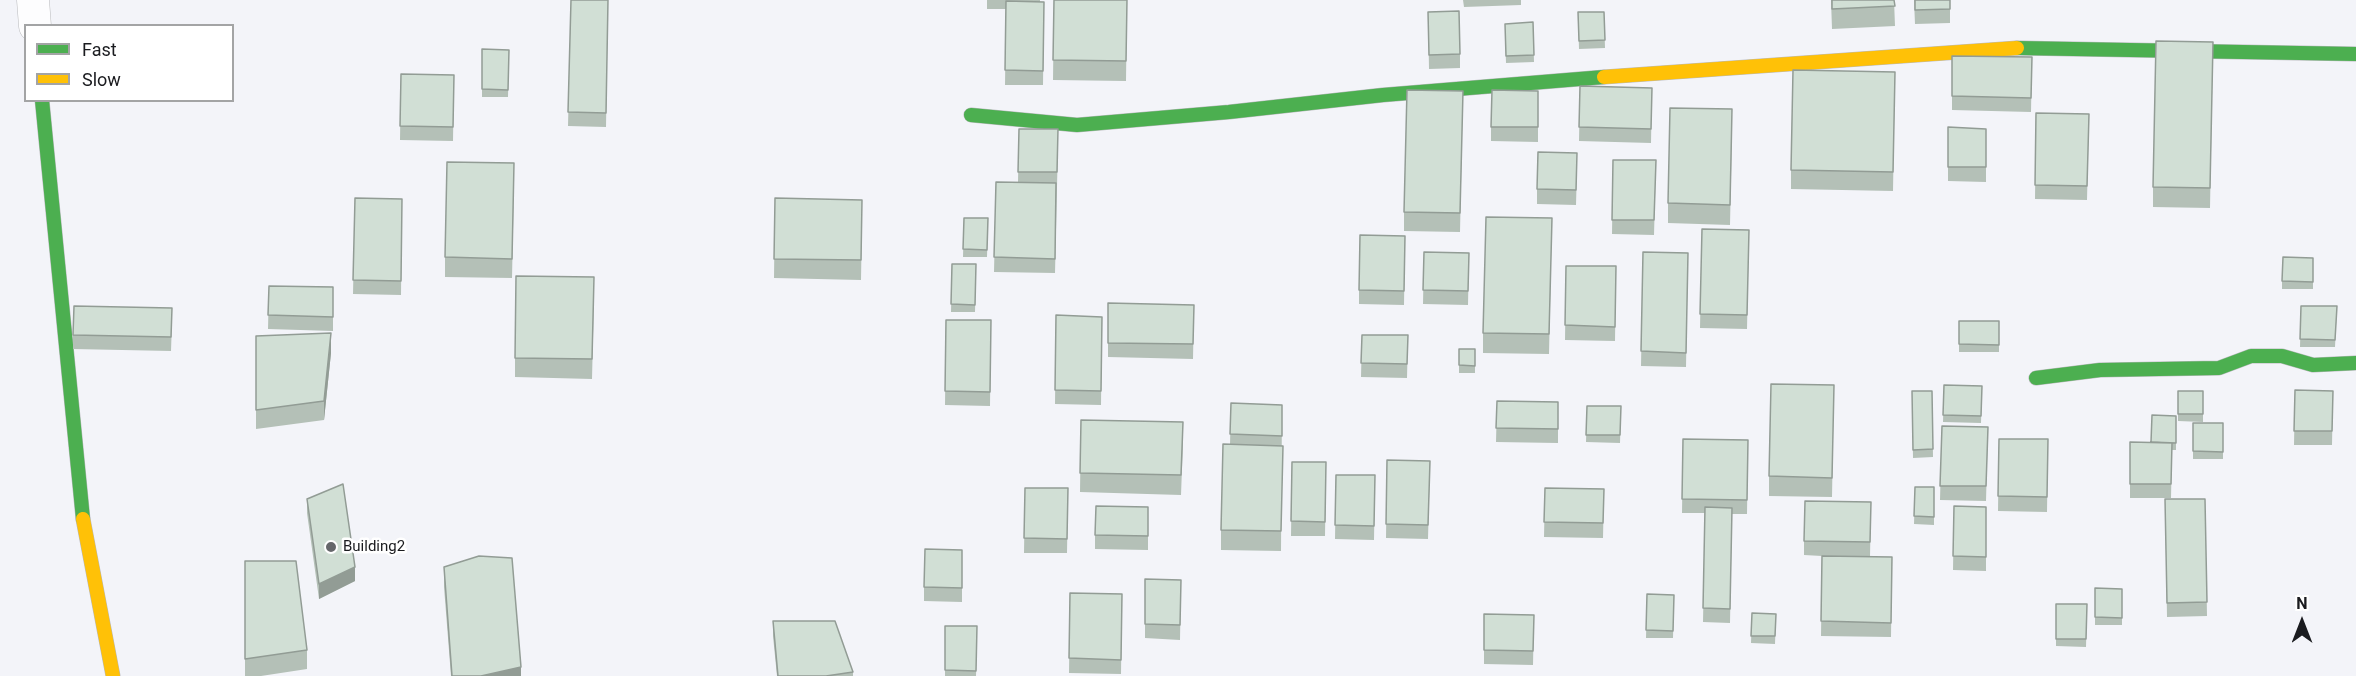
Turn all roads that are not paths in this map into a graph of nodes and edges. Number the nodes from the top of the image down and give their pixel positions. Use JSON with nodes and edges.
{"nodes":[{"id":1,"x":33,"y":0,"type":"edge"},
{"id":2,"x":35,"y":24,"type":"edge"},
{"id":3,"x":2356,"y":54,"type":"edge"},
{"id":4,"x":42,"y":102,"type":"edge"},
{"id":5,"x":971,"y":115,"type":"dead end"},
{"id":6,"x":2356,"y":363,"type":"edge"},
{"id":7,"x":2036,"y":378,"type":"dead end"},
{"id":8,"x":113,"y":676,"type":"edge"}],
"edges":[{"from":1,"to":2,"type":"street"},
{"from":3,"to":5,"type":"street"},
{"from":4,"to":8,"type":"street"},
{"from":6,"to":7,"type":"street"}]}
